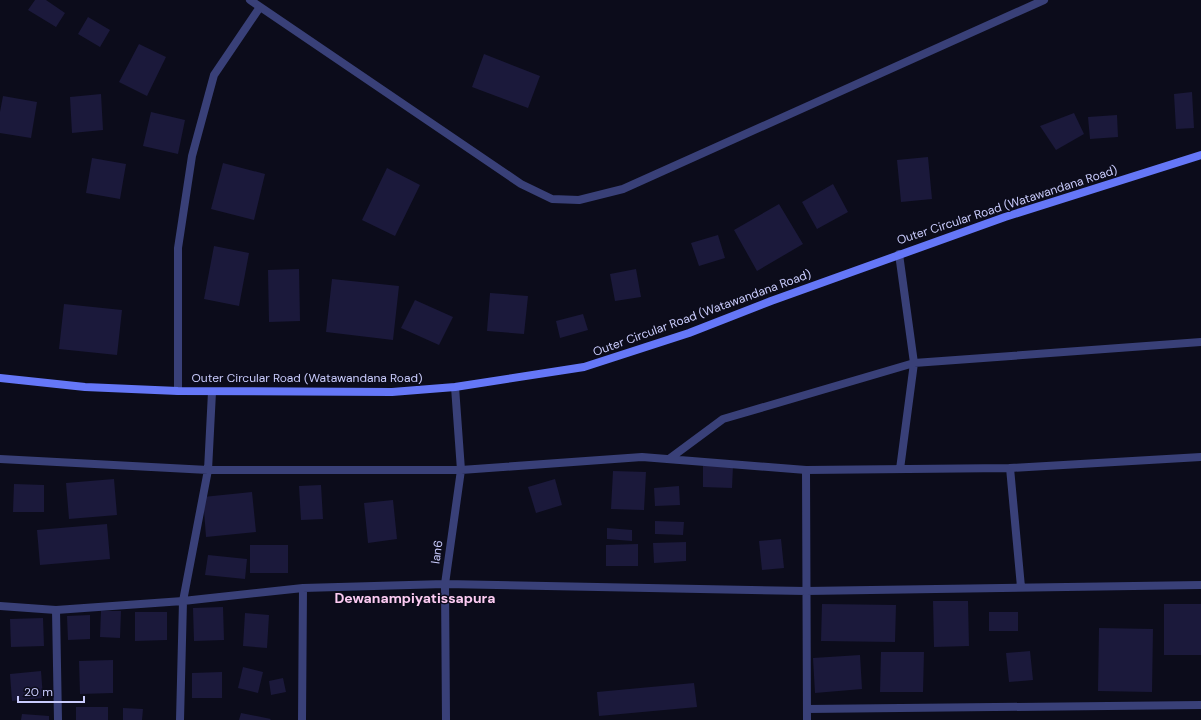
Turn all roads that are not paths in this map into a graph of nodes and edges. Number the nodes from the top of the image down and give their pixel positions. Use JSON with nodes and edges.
{"nodes":[{"id":1,"x":250,"y":0,"type":"edge"},
{"id":2,"x":1044,"y":0,"type":"edge"},
{"id":3,"x":260,"y":7,"type":"junction"},
{"id":4,"x":1201,"y":155,"type":"edge"},
{"id":5,"x":899,"y":254,"type":"junction"},
{"id":6,"x":1201,"y":342,"type":"edge"},
{"id":7,"x":914,"y":363,"type":"junction"},
{"id":8,"x":0,"y":378,"type":"edge"},
{"id":9,"x":455,"y":387,"type":"junction"},
{"id":10,"x":178,"y":391,"type":"junction"},
{"id":11,"x":212,"y":392,"type":"junction"},
{"id":12,"x":1201,"y":457,"type":"edge"},
{"id":13,"x":0,"y":459,"type":"edge"},
{"id":14,"x":668,"y":459,"type":"junction"},
{"id":15,"x":1010,"y":468,"type":"junction"},
{"id":16,"x":900,"y":469,"type":"junction"},
{"id":17,"x":208,"y":470,"type":"junction"},
{"id":18,"x":461,"y":470,"type":"junction"},
{"id":19,"x":806,"y":470,"type":"junction"},
{"id":20,"x":445,"y":584,"type":"junction"},
{"id":21,"x":1201,"y":585,"type":"edge"},
{"id":22,"x":303,"y":588,"type":"junction"},
{"id":23,"x":1021,"y":588,"type":"junction"},
{"id":24,"x":806,"y":590,"type":"junction"},
{"id":25,"x":183,"y":601,"type":"junction"},
{"id":26,"x":0,"y":606,"type":"edge"},
{"id":27,"x":56,"y":610,"type":"junction"},
{"id":28,"x":1201,"y":705,"type":"edge"},
{"id":29,"x":807,"y":710,"type":"junction"},
{"id":30,"x":58,"y":720,"type":"edge"},
{"id":31,"x":180,"y":720,"type":"edge"},
{"id":32,"x":302,"y":720,"type":"edge"},
{"id":33,"x":446,"y":720,"type":"edge"},
{"id":34,"x":807,"y":720,"type":"edge"}],
"edges":[{"from":1,"to":3,"type":"street"},
{"from":2,"to":3,"type":"street"},
{"from":3,"to":10,"type":"street"},
{"from":4,"to":5,"type":"main road","name":"Outer Circular Road (Watawandana Road)"},
{"from":5,"to":7,"type":"street"},
{"from":5,"to":9,"type":"main road","name":"Outer Circular Road (Watawandana Road)"},
{"from":6,"to":7,"type":"street"},
{"from":7,"to":14,"type":"street"},
{"from":7,"to":16,"type":"street"},
{"from":8,"to":10,"type":"main road","name":"Outer Circular Road (Watawandana Road)"},
{"from":9,"to":11,"type":"main road","name":"Outer Circular Road (Watawandana Road)"},
{"from":9,"to":18,"type":"street","name":"lan6"},
{"from":10,"to":11,"type":"main road","name":"Outer Circular Road (Watawandana Road)"},
{"from":11,"to":17,"type":"street"},
{"from":12,"to":15,"type":"street"},
{"from":13,"to":17,"type":"street"},
{"from":14,"to":18,"type":"street"},
{"from":14,"to":19,"type":"street"},
{"from":15,"to":16,"type":"street"},
{"from":15,"to":23,"type":"street"},
{"from":16,"to":19,"type":"street"},
{"from":17,"to":18,"type":"street"},
{"from":17,"to":25,"type":"street"},
{"from":18,"to":20,"type":"street","name":"lan6"},
{"from":19,"to":24,"type":"street"},
{"from":20,"to":22,"type":"street"},
{"from":20,"to":24,"type":"street"},
{"from":20,"to":33,"type":"street","name":"lan6"},
{"from":21,"to":23,"type":"street"},
{"from":22,"to":25,"type":"street"},
{"from":22,"to":32,"type":"street"},
{"from":23,"to":24,"type":"street"},
{"from":24,"to":29,"type":"street"},
{"from":25,"to":27,"type":"street"},
{"from":25,"to":31,"type":"street"},
{"from":26,"to":27,"type":"street"},
{"from":27,"to":30,"type":"street"},
{"from":28,"to":29,"type":"street"},
{"from":29,"to":34,"type":"street"}]}
